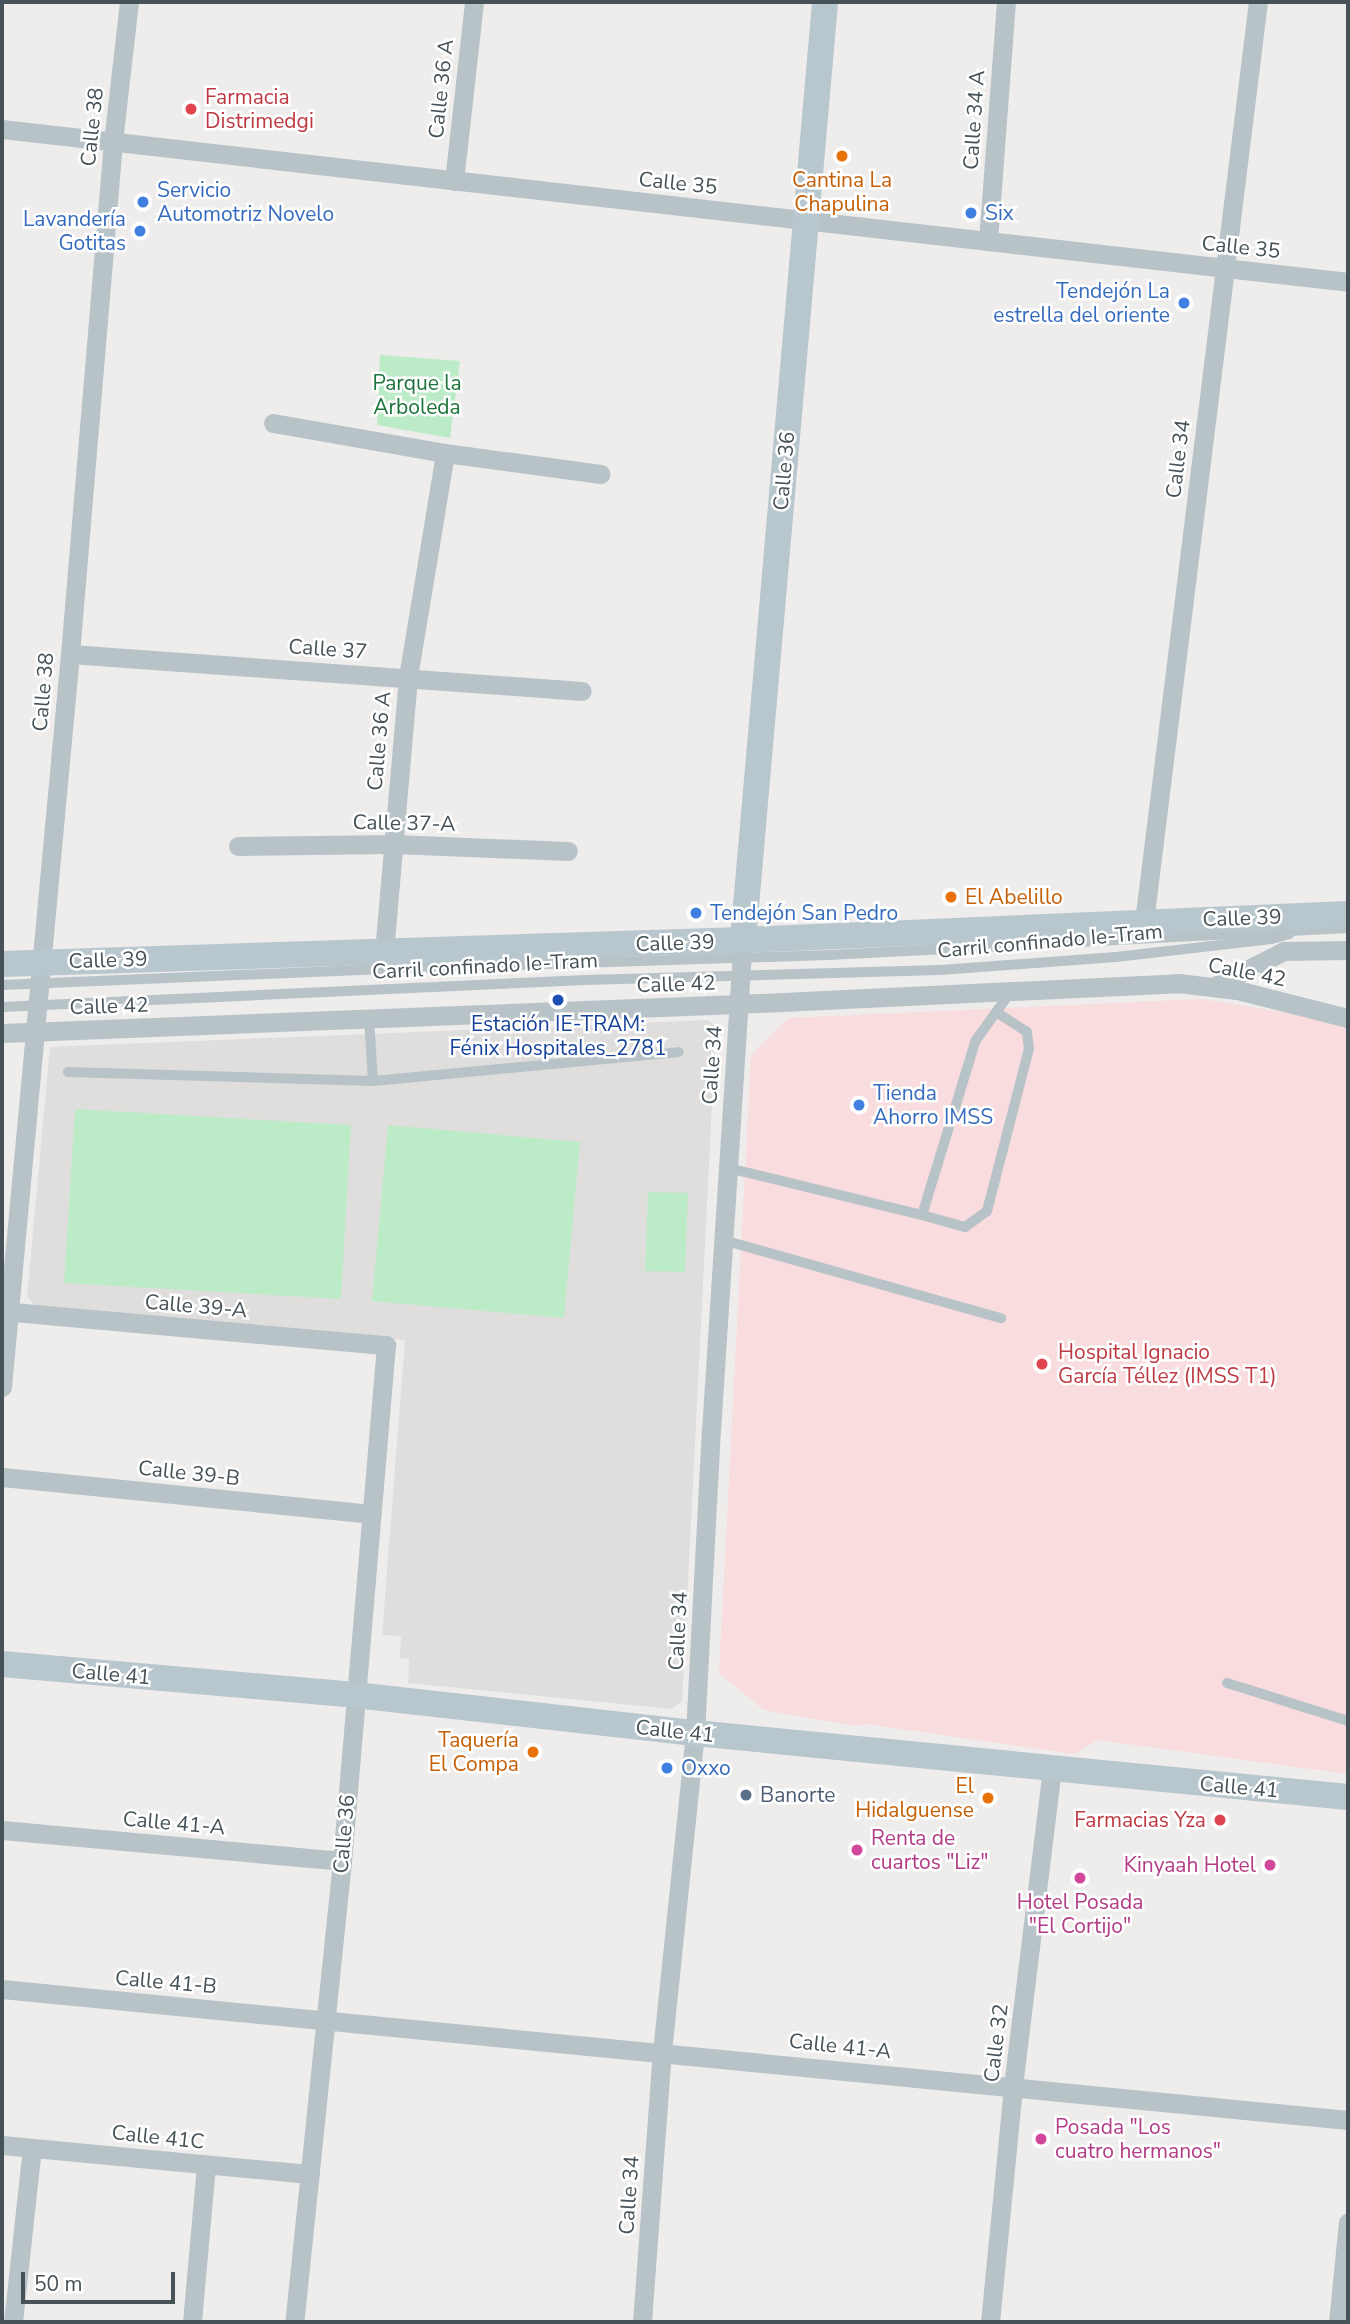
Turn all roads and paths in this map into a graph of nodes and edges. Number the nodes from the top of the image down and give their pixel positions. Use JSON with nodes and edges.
{"nodes":[{"id":1,"x":129,"y":2,"type":"edge"},
{"id":2,"x":474,"y":2,"type":"edge"},
{"id":3,"x":825,"y":2,"type":"edge"},
{"id":4,"x":1006,"y":2,"type":"edge"},
{"id":5,"x":1258,"y":2,"type":"edge"},
{"id":6,"x":2,"y":129,"type":"edge"},
{"id":7,"x":113,"y":142,"type":"junction"},
{"id":8,"x":454,"y":181,"type":"junction"},
{"id":9,"x":806,"y":220,"type":"junction"},
{"id":10,"x":988,"y":241,"type":"junction"},
{"id":11,"x":1225,"y":268,"type":"junction"},
{"id":12,"x":1348,"y":282,"type":"edge"},
{"id":13,"x":273,"y":423,"type":"dead end"},
{"id":14,"x":445,"y":453,"type":"junction"},
{"id":15,"x":601,"y":474,"type":"dead end"},
{"id":16,"x":70,"y":654,"type":"junction"},
{"id":17,"x":408,"y":677,"type":"junction"},
{"id":18,"x":582,"y":691,"type":"dead end"},
{"id":19,"x":394,"y":844,"type":"junction"},
{"id":20,"x":238,"y":846,"type":"dead end"},
{"id":21,"x":568,"y":851,"type":"dead end"},
{"id":22,"x":1348,"y":914,"type":"edge"},
{"id":23,"x":1144,"y":922,"type":"junction"},
{"id":24,"x":1348,"y":928,"type":"edge"},
{"id":25,"x":1303,"y":929,"type":"junction"},
{"id":26,"x":743,"y":949,"type":"junction"},
{"id":27,"x":1348,"y":950,"type":"edge"},
{"id":28,"x":384,"y":952,"type":"junction"},
{"id":29,"x":2,"y":964,"type":"edge"},
{"id":30,"x":39,"y":973,"type":"junction"},
{"id":31,"x":740,"y":978,"type":"junction"},
{"id":32,"x":2,"y":985,"type":"edge"},
{"id":33,"x":1213,"y":987,"type":"junction"},
{"id":34,"x":1013,"y":989,"type":"junction"},
{"id":35,"x":738,"y":1004,"type":"junction"},
{"id":36,"x":36,"y":1005,"type":"junction"},
{"id":37,"x":2,"y":1007,"type":"edge"},
{"id":38,"x":998,"y":1013,"type":"junction"},
{"id":39,"x":369,"y":1018,"type":"junction"},
{"id":40,"x":1348,"y":1018,"type":"edge"},
{"id":41,"x":33,"y":1031,"type":"junction"},
{"id":42,"x":2,"y":1033,"type":"edge"},
{"id":43,"x":679,"y":1052,"type":"dead end"},
{"id":44,"x":68,"y":1072,"type":"dead end"},
{"id":45,"x":373,"y":1081,"type":"junction"},
{"id":46,"x":728,"y":1168,"type":"junction"},
{"id":47,"x":922,"y":1215,"type":"junction"},
{"id":48,"x":723,"y":1240,"type":"junction"},
{"id":49,"x":6,"y":1312,"type":"edge"},
{"id":50,"x":1001,"y":1318,"type":"dead end"},
{"id":51,"x":386,"y":1345,"type":"joint"},
{"id":52,"x":2,"y":1387,"type":"edge"},
{"id":53,"x":2,"y":1477,"type":"edge"},
{"id":54,"x":371,"y":1514,"type":"junction"},
{"id":55,"x":2,"y":1664,"type":"edge"},
{"id":56,"x":1227,"y":1683,"type":"dead end"},
{"id":57,"x":355,"y":1695,"type":"junction"},
{"id":58,"x":1348,"y":1721,"type":"edge"},
{"id":59,"x":695,"y":1734,"type":"junction"},
{"id":60,"x":1052,"y":1769,"type":"junction"},
{"id":61,"x":1348,"y":1797,"type":"edge"},
{"id":62,"x":2,"y":1830,"type":"edge"},
{"id":63,"x":342,"y":1861,"type":"junction"},
{"id":64,"x":2,"y":1989,"type":"edge"},
{"id":65,"x":327,"y":2020,"type":"junction"},
{"id":66,"x":662,"y":2052,"type":"junction"},
{"id":67,"x":1013,"y":2086,"type":"junction"},
{"id":68,"x":1348,"y":2120,"type":"edge"},
{"id":69,"x":2,"y":2145,"type":"edge"},
{"id":70,"x":32,"y":2148,"type":"junction"},
{"id":71,"x":206,"y":2165,"type":"junction"},
{"id":72,"x":310,"y":2174,"type":"junction"},
{"id":73,"x":1348,"y":2222,"type":"edge"},
{"id":74,"x":13,"y":2322,"type":"edge"},
{"id":75,"x":192,"y":2322,"type":"edge"},
{"id":76,"x":294,"y":2322,"type":"edge"},
{"id":77,"x":642,"y":2322,"type":"edge"},
{"id":78,"x":990,"y":2322,"type":"edge"},
{"id":79,"x":1338,"y":2322,"type":"edge"}],
"edges":[{"from":1,"to":7,"type":"street","name":"Calle 38"},
{"from":2,"to":8,"type":"street","name":"Calle 36 A"},
{"from":3,"to":9,"type":"street","name":"Calle 36"},
{"from":4,"to":10,"type":"street","name":"Calle 34 A"},
{"from":5,"to":11,"type":"street","name":"Calle 34"},
{"from":6,"to":7,"type":"street","name":"Calle 35"},
{"from":7,"to":8,"type":"street","name":"Calle 35"},
{"from":7,"to":16,"type":"street","name":"Calle 38"},
{"from":8,"to":9,"type":"street","name":"Calle 35"},
{"from":9,"to":10,"type":"street","name":"Calle 35"},
{"from":9,"to":26,"type":"street","name":"Calle 36"},
{"from":10,"to":11,"type":"street","name":"Calle 35"},
{"from":11,"to":12,"type":"street","name":"Calle 35"},
{"from":11,"to":23,"type":"street","name":"Calle 34"},
{"from":13,"to":14,"type":"street"},
{"from":14,"to":15,"type":"street"},
{"from":14,"to":17,"type":"street","name":"Calle 36 A"},
{"from":16,"to":17,"type":"street","name":"Calle 37"},
{"from":16,"to":30,"type":"street","name":"Calle 38"},
{"from":17,"to":18,"type":"street","name":"Calle 37"},
{"from":17,"to":19,"type":"street","name":"Calle 36 A"},
{"from":19,"to":20,"type":"street","name":"Calle 37-A"},
{"from":19,"to":21,"type":"street","name":"Calle 37-A"},
{"from":19,"to":28,"type":"street","name":"Calle 36 A"},
{"from":22,"to":23,"type":"street","name":"Calle 39"},
{"from":23,"to":26,"type":"street","name":"Calle 39"},
{"from":24,"to":25,"type":"lane","name":"Carril confinado Ie-Tram"},
{"from":25,"to":26,"type":"lane","name":"Carril confinado Ie-Tram"},
{"from":25,"to":31,"type":"lane","name":"Carril confinado Ie-Tram"},
{"from":26,"to":28,"type":"street","name":"Calle 39"},
{"from":26,"to":30,"type":"lane","name":"Carril confinado Ie-Tram"},
{"from":26,"to":31,"type":"street","name":"Calle 34"},
{"from":27,"to":33,"type":"street"},
{"from":28,"to":30,"type":"street","name":"Calle 39"},
{"from":29,"to":30,"type":"street","name":"Calle 39"},
{"from":30,"to":32,"type":"lane","name":"Carril confinado Ie-Tram"},
{"from":30,"to":36,"type":"street","name":"Calle 38"},
{"from":31,"to":35,"type":"street","name":"Calle 34"},
{"from":31,"to":36,"type":"lane","name":"Carril confinado Ie-Tram"},
{"from":33,"to":34,"type":"street","name":"Calle 42"},
{"from":33,"to":40,"type":"street","name":"Calle 42"},
{"from":34,"to":35,"type":"street","name":"Calle 42"},
{"from":34,"to":38,"type":"lane"},
{"from":35,"to":39,"type":"street","name":"Calle 42"},
{"from":35,"to":46,"type":"street","name":"Calle 34"},
{"from":36,"to":37,"type":"lane","name":"Carril confinado Ie-Tram"},
{"from":36,"to":41,"type":"street","name":"Calle 38"},
{"from":38,"to":47,"type":"lane"},
{"from":38,"to":47,"type":"lane"},
{"from":39,"to":41,"type":"street","name":"Calle 42"},
{"from":39,"to":45,"type":"lane"},
{"from":41,"to":42,"type":"street","name":"Calle 42"},
{"from":41,"to":49,"type":"street","name":"Calle 38"},
{"from":43,"to":45,"type":"lane"},
{"from":44,"to":45,"type":"lane"},
{"from":46,"to":47,"type":"lane"},
{"from":46,"to":48,"type":"street","name":"Calle 34"},
{"from":48,"to":50,"type":"lane"},
{"from":48,"to":59,"type":"street","name":"Calle 34"},
{"from":49,"to":51,"type":"street","name":"Calle 39-A"},
{"from":49,"to":52,"type":"street","name":"Calle 38"},
{"from":51,"to":54,"type":"street","name":"Calle 36"},
{"from":53,"to":54,"type":"street","name":"Calle 39-B"},
{"from":54,"to":57,"type":"street","name":"Calle 36"},
{"from":55,"to":57,"type":"street","name":"Calle 41"},
{"from":56,"to":58,"type":"lane"},
{"from":57,"to":59,"type":"street","name":"Calle 41"},
{"from":57,"to":63,"type":"street","name":"Calle 36"},
{"from":59,"to":60,"type":"street","name":"Calle 41"},
{"from":59,"to":66,"type":"street","name":"Calle 34"},
{"from":60,"to":61,"type":"street","name":"Calle 41"},
{"from":60,"to":67,"type":"street","name":"Calle 32"},
{"from":62,"to":63,"type":"street","name":"Calle 41-A"},
{"from":63,"to":65,"type":"street","name":"Calle 36"},
{"from":64,"to":65,"type":"street","name":"Calle 41-B"},
{"from":65,"to":66,"type":"street","name":"Calle 41-A"},
{"from":65,"to":72,"type":"street","name":"Calle 36"},
{"from":66,"to":67,"type":"street","name":"Calle 41-A"},
{"from":66,"to":77,"type":"street","name":"Calle 34"},
{"from":67,"to":68,"type":"street","name":"Calle 41-A"},
{"from":67,"to":78,"type":"street","name":"Calle 32"},
{"from":69,"to":70,"type":"street","name":"Calle 41C"},
{"from":70,"to":71,"type":"street","name":"Calle 41C"},
{"from":70,"to":74,"type":"street"},
{"from":71,"to":72,"type":"street","name":"Calle 41C"},
{"from":71,"to":75,"type":"street"},
{"from":72,"to":76,"type":"street","name":"Calle 36"},
{"from":73,"to":79,"type":"street"}]}
